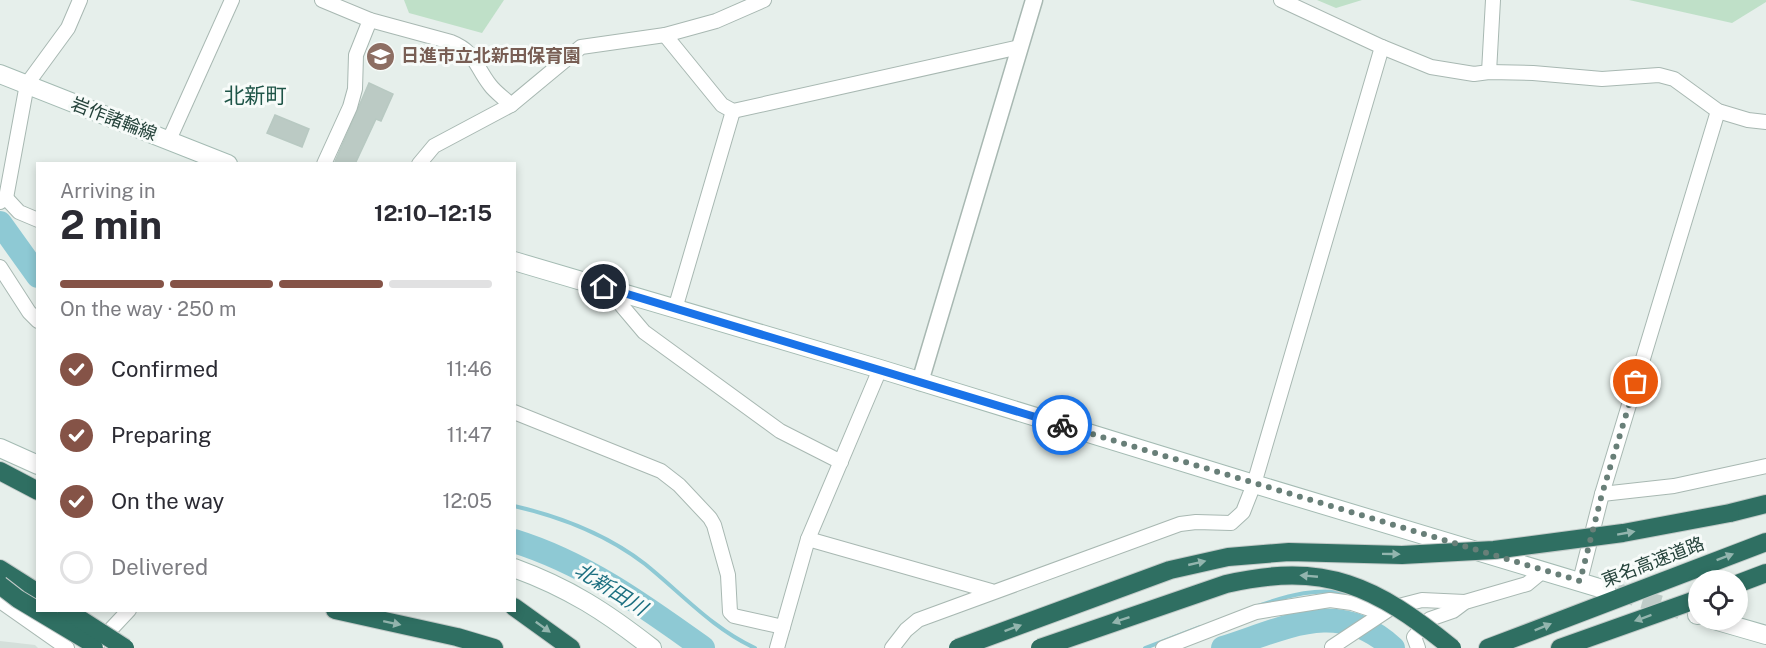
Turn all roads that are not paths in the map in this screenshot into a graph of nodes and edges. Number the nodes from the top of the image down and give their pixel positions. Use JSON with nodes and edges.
{"nodes":[{"id":1,"x":80,"y":0,"type":"edge"},
{"id":2,"x":232,"y":0,"type":"edge"},
{"id":3,"x":322,"y":0,"type":"edge"},
{"id":4,"x":764,"y":0,"type":"edge"},
{"id":5,"x":1034,"y":0,"type":"edge"},
{"id":6,"x":1281,"y":0,"type":"edge"},
{"id":7,"x":1492,"y":0,"type":"edge"},
{"id":8,"x":370,"y":21,"type":"junction"},
{"id":9,"x":664,"y":35,"type":"junction"},
{"id":10,"x":1020,"y":47,"type":"junction"},
{"id":11,"x":1382,"y":47,"type":"junction"},
{"id":12,"x":1489,"y":72,"type":"junction"},
{"id":13,"x":0,"y":74,"type":"edge"},
{"id":14,"x":27,"y":84,"type":"junction"},
{"id":15,"x":512,"y":105,"type":"junction"},
{"id":16,"x":733,"y":111,"type":"junction"},
{"id":17,"x":1718,"y":111,"type":"junction"},
{"id":18,"x":1766,"y":122,"type":"edge"},
{"id":19,"x":169,"y":140,"type":"junction"},
{"id":20,"x":223,"y":162,"type":"edge"},
{"id":21,"x":325,"y":162,"type":"edge"},
{"id":22,"x":421,"y":162,"type":"edge"},
{"id":23,"x":2,"y":200,"type":"edge"},
{"id":24,"x":36,"y":219,"type":"edge"},
{"id":25,"x":516,"y":262,"type":"edge"},
{"id":26,"x":0,"y":267,"type":"edge"},
{"id":27,"x":626,"y":293,"type":"junction"},
{"id":28,"x":675,"y":309,"type":"junction"},
{"id":29,"x":36,"y":319,"type":"edge"},
{"id":30,"x":880,"y":369,"type":"junction"},
{"id":31,"x":920,"y":382,"type":"junction"},
{"id":32,"x":516,"y":413,"type":"edge"},
{"id":33,"x":0,"y":448,"type":"edge"},
{"id":34,"x":841,"y":462,"type":"junction"},
{"id":35,"x":36,"y":464,"type":"edge"},
{"id":36,"x":1766,"y":466,"type":"edge"},
{"id":37,"x":0,"y":469,"type":"edge"},
{"id":38,"x":1254,"y":484,"type":"junction"},
{"id":39,"x":36,"y":485,"type":"edge"},
{"id":40,"x":36,"y":490,"type":"edge"},
{"id":41,"x":1602,"y":494,"type":"junction"},
{"id":42,"x":1766,"y":504,"type":"edge"},
{"id":43,"x":808,"y":538,"type":"junction"},
{"id":44,"x":1766,"y":542,"type":"edge"},
{"id":45,"x":0,"y":569,"type":"edge"},
{"id":46,"x":516,"y":569,"type":"edge"},
{"id":47,"x":1544,"y":570,"type":"junction"},
{"id":48,"x":1766,"y":573,"type":"edge"},
{"id":49,"x":1748,"y":580,"type":"edge"},
{"id":50,"x":1580,"y":581,"type":"junction"},
{"id":51,"x":0,"y":585,"type":"edge"},
{"id":52,"x":1606,"y":590,"type":"tunnel mouth"},
{"id":53,"x":991,"y":591,"type":"junction"},
{"id":54,"x":36,"y":592,"type":"edge"},
{"id":55,"x":0,"y":601,"type":"edge"},
{"id":56,"x":1465,"y":602,"type":"junction"},
{"id":57,"x":516,"y":608,"type":"edge"},
{"id":58,"x":36,"y":610,"type":"edge"},
{"id":59,"x":40,"y":612,"type":"edge"},
{"id":60,"x":69,"y":612,"type":"edge"},
{"id":61,"x":127,"y":612,"type":"edge"},
{"id":62,"x":344,"y":612,"type":"edge"},
{"id":63,"x":1382,"y":613,"type":"junction"},
{"id":64,"x":1688,"y":616,"type":"edge"},
{"id":65,"x":783,"y":627,"type":"junction"},
{"id":66,"x":1748,"y":629,"type":"edge"},
{"id":67,"x":1766,"y":635,"type":"edge"},
{"id":68,"x":67,"y":648,"type":"edge"},
{"id":69,"x":94,"y":648,"type":"edge"},
{"id":70,"x":125,"y":648,"type":"edge"},
{"id":71,"x":494,"y":648,"type":"edge"},
{"id":72,"x":571,"y":648,"type":"edge"},
{"id":73,"x":652,"y":648,"type":"edge"},
{"id":74,"x":777,"y":648,"type":"edge"},
{"id":75,"x":891,"y":648,"type":"edge"},
{"id":76,"x":958,"y":648,"type":"edge"},
{"id":77,"x":1040,"y":648,"type":"edge"},
{"id":78,"x":1163,"y":648,"type":"edge"},
{"id":79,"x":1336,"y":648,"type":"edge"},
{"id":80,"x":1418,"y":648,"type":"edge"},
{"id":81,"x":1452,"y":648,"type":"edge"},
{"id":82,"x":1488,"y":648,"type":"edge"},
{"id":83,"x":1560,"y":648,"type":"edge"}],
"edges":[{"from":1,"to":14,"type":"street"},
{"from":2,"to":19,"type":"street"},
{"from":3,"to":8,"type":"street"},
{"from":4,"to":9,"type":"street"},
{"from":5,"to":10,"type":"street"},
{"from":6,"to":11,"type":"street"},
{"from":7,"to":12,"type":"street"},
{"from":8,"to":15,"type":"street"},
{"from":8,"to":21,"type":"street"},
{"from":9,"to":15,"type":"street"},
{"from":9,"to":16,"type":"street"},
{"from":10,"to":16,"type":"street"},
{"from":10,"to":31,"type":"street"},
{"from":11,"to":12,"type":"street"},
{"from":11,"to":38,"type":"street"},
{"from":12,"to":17,"type":"street"},
{"from":13,"to":14,"type":"main road","name":"岩作諸輪線"},
{"from":14,"to":19,"type":"main road","name":"岩作諸輪線"},
{"from":14,"to":23,"type":"street"},
{"from":15,"to":22,"type":"street"},
{"from":16,"to":28,"type":"street"},
{"from":17,"to":18,"type":"street"},
{"from":17,"to":41,"type":"street"},
{"from":19,"to":20,"type":"main road","name":"岩作諸輪線"},
{"from":23,"to":24,"type":"street"},
{"from":25,"to":27,"type":"main road"},
{"from":26,"to":29,"type":"street"},
{"from":27,"to":28,"type":"main road"},
{"from":27,"to":34,"type":"street"},
{"from":28,"to":30,"type":"main road"},
{"from":30,"to":31,"type":"main road"},
{"from":30,"to":34,"type":"street"},
{"from":31,"to":38,"type":"main road"},
{"from":32,"to":65,"type":"street"},
{"from":33,"to":35,"type":"main road"},
{"from":34,"to":43,"type":"street"},
{"from":36,"to":41,"type":"street"},
{"from":37,"to":39,"type":"highway"},
{"from":37,"to":40,"type":"highway"},
{"from":38,"to":47,"type":"main road"},
{"from":38,"to":53,"type":"street"},
{"from":41,"to":50,"type":"street"},
{"from":76,"to":42,"type":"highway","one_way":true,"bridge":true},
{"from":43,"to":53,"type":"street"},
{"from":43,"to":65,"type":"street"},
{"from":82,"to":44,"type":"highway","name":"東名高速道路","one_way":true},
{"from":45,"to":54,"type":"highway"},
{"from":46,"to":73,"type":"main road"},
{"from":47,"to":50,"type":"main road"},
{"from":47,"to":56,"type":"street"},
{"from":48,"to":49,"type":"highway"},
{"from":50,"to":52,"type":"main road"},
{"from":51,"to":58,"type":"highway","bridge":true},
{"from":53,"to":75,"type":"street"},
{"from":55,"to":68,"type":"street"},
{"from":56,"to":63,"type":"street"},
{"from":56,"to":80,"type":"street"},
{"from":57,"to":72,"type":"highway","one_way":true},
{"from":59,"to":69,"type":"highway","bridge":true},
{"from":60,"to":70,"type":"highway","bridge":true},
{"from":61,"to":69,"type":"street"},
{"from":62,"to":71,"type":"highway","one_way":true},
{"from":63,"to":78,"type":"street"},
{"from":63,"to":79,"type":"street"},
{"from":64,"to":83,"type":"highway","one_way":true},
{"from":65,"to":74,"type":"street"},
{"from":66,"to":67,"type":"main road"},
{"from":81,"to":77,"type":"highway","one_way":true,"bridge":true}]}
